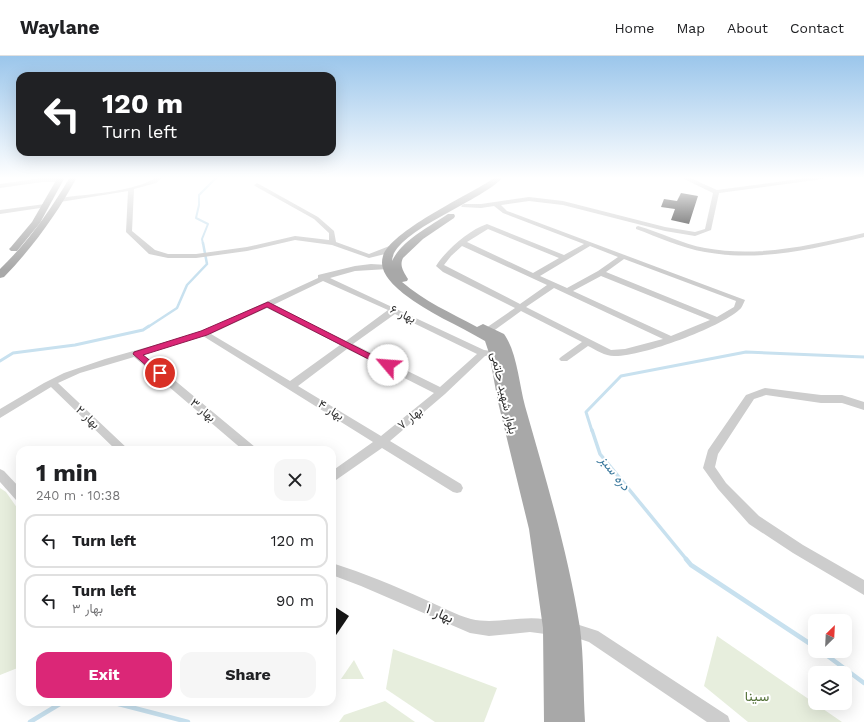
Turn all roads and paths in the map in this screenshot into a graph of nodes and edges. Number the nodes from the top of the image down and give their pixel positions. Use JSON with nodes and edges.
{"nodes":[{"id":1,"x":29,"y":208,"type":"edge"},
{"id":2,"x":44,"y":208,"type":"edge"},
{"id":3,"x":56,"y":208,"type":"edge"},
{"id":4,"x":130,"y":208,"type":"edge"},
{"id":5,"x":298,"y":208,"type":"edge"},
{"id":6,"x":455,"y":208,"type":"edge"},
{"id":7,"x":457,"y":208,"type":"edge"},
{"id":8,"x":501,"y":208,"type":"edge"},
{"id":9,"x":581,"y":208,"type":"edge"},
{"id":10,"x":713,"y":208,"type":"edge"},
{"id":11,"x":588,"y":210,"type":"junction"},
{"id":12,"x":0,"y":212,"type":"edge"},
{"id":13,"x":864,"y":235,"type":"edge"},
{"id":14,"x":333,"y":243,"type":"junction"},
{"id":15,"x":462,"y":243,"type":"junction"},
{"id":16,"x":590,"y":243,"type":"junction"},
{"id":17,"x":394,"y":246,"type":"junction"},
{"id":18,"x":623,"y":256,"type":"junction"},
{"id":19,"x":565,"y":258,"type":"junction"},
{"id":20,"x":0,"y":264,"type":"edge"},
{"id":21,"x":388,"y":267,"type":"junction"},
{"id":22,"x":601,"y":273,"type":"junction"},
{"id":23,"x":0,"y":275,"type":"edge"},
{"id":24,"x":534,"y":276,"type":"junction"},
{"id":25,"x":321,"y":277,"type":"junction"},
{"id":26,"x":553,"y":285,"type":"junction"},
{"id":27,"x":568,"y":291,"type":"junction"},
{"id":28,"x":268,"y":305,"type":"junction"},
{"id":29,"x":520,"y":308,"type":"junction"},
{"id":30,"x":394,"y":310,"type":"junction"},
{"id":31,"x":717,"y":320,"type":"junction"},
{"id":32,"x":489,"y":330,"type":"junction"},
{"id":33,"x":204,"y":333,"type":"junction"},
{"id":34,"x":672,"y":340,"type":"junction"},
{"id":35,"x":588,"y":342,"type":"junction"},
{"id":36,"x":347,"y":344,"type":"junction"},
{"id":37,"x":489,"y":353,"type":"junction"},
{"id":38,"x":137,"y":354,"type":"junction"},
{"id":39,"x":564,"y":359,"type":"dead end"},
{"id":40,"x":52,"y":383,"type":"junction"},
{"id":41,"x":292,"y":385,"type":"junction"},
{"id":42,"x":441,"y":392,"type":"junction"},
{"id":43,"x":864,"y":406,"type":"edge"},
{"id":44,"x":0,"y":414,"type":"edge"},
{"id":45,"x":383,"y":441,"type":"junction"},
{"id":46,"x":119,"y":446,"type":"edge"},
{"id":47,"x":246,"y":446,"type":"edge"},
{"id":48,"x":0,"y":474,"type":"edge"},
{"id":49,"x":336,"y":474,"type":"edge"},
{"id":50,"x":458,"y":488,"type":"dead end"},
{"id":51,"x":16,"y":492,"type":"edge"},
{"id":52,"x":336,"y":570,"type":"edge"},
{"id":53,"x":864,"y":588,"type":"edge"},
{"id":54,"x":553,"y":628,"type":"junction"},
{"id":55,"x":570,"y":629,"type":"junction"},
{"id":56,"x":555,"y":722,"type":"edge"},
{"id":57,"x":574,"y":722,"type":"edge"},
{"id":58,"x":722,"y":722,"type":"edge"}],
"edges":[{"from":1,"to":12,"type":"street"},
{"from":2,"to":20,"type":"main road"},
{"from":3,"to":23,"type":"main road"},
{"from":4,"to":14,"type":"street"},
{"from":5,"to":14,"type":"street"},
{"from":6,"to":17,"type":"main road","name":"بلوار شهید حاتمی"},
{"from":7,"to":32,"type":"main road","name":"بلوار شهید حاتمی"},
{"from":8,"to":16,"type":"street"},
{"from":9,"to":11,"type":"street"},
{"from":10,"to":11,"type":"street"},
{"from":11,"to":13,"type":"street"},
{"from":14,"to":17,"type":"street"},
{"from":15,"to":19,"type":"street"},
{"from":15,"to":24,"type":"street"},
{"from":15,"to":29,"type":"street"},
{"from":16,"to":18,"type":"street"},
{"from":16,"to":19,"type":"street"},
{"from":17,"to":21,"type":"main road"},
{"from":18,"to":22,"type":"street"},
{"from":18,"to":31,"type":"street"},
{"from":19,"to":24,"type":"street"},
{"from":21,"to":25,"type":"street"},
{"from":21,"to":37,"type":"main road","name":"بلوار شهید حاتمی"},
{"from":22,"to":27,"type":"street"},
{"from":22,"to":31,"type":"street"},
{"from":24,"to":26,"type":"street"},
{"from":25,"to":28,"type":"street"},
{"from":25,"to":30,"type":"street","name":"بهار ۶"},
{"from":26,"to":27,"type":"street"},
{"from":26,"to":29,"type":"street"},
{"from":27,"to":34,"type":"street"},
{"from":28,"to":33,"type":"street"},
{"from":28,"to":36,"type":"street"},
{"from":29,"to":32,"type":"street"},
{"from":29,"to":35,"type":"street"},
{"from":30,"to":36,"type":"street"},
{"from":30,"to":37,"type":"street","name":"بهار ۶"},
{"from":31,"to":34,"type":"street"},
{"from":32,"to":55,"type":"main road","name":"بلوار شهید حاتمی"},
{"from":33,"to":38,"type":"street"},
{"from":33,"to":41,"type":"street","name":"بهار ۴"},
{"from":34,"to":35,"type":"street"},
{"from":35,"to":39,"type":"street"},
{"from":36,"to":41,"type":"street"},
{"from":36,"to":42,"type":"street"},
{"from":37,"to":42,"type":"street","name":"بهار ۷"},
{"from":37,"to":54,"type":"main road","name":"بلوار شهید حاتمی"},
{"from":38,"to":40,"type":"street"},
{"from":38,"to":47,"type":"street","name":"بهار ۳"},
{"from":40,"to":44,"type":"street"},
{"from":40,"to":46,"type":"street","name":"بهار ۲"},
{"from":41,"to":45,"type":"street","name":"بهار ۴"},
{"from":42,"to":45,"type":"street","name":"بهار ۷"},
{"from":43,"to":53,"type":"street"},
{"from":45,"to":49,"type":"street","name":"بهار ۷"},
{"from":45,"to":50,"type":"street","name":"بهار ۴"},
{"from":48,"to":51,"type":"street"},
{"from":52,"to":54,"type":"street","name":"بهار ۱"},
{"from":54,"to":56,"type":"main road","name":"بلوار شهید حاتمی"},
{"from":55,"to":57,"type":"main road","name":"بلوار شهید حاتمی"},
{"from":55,"to":58,"type":"street"}]}
